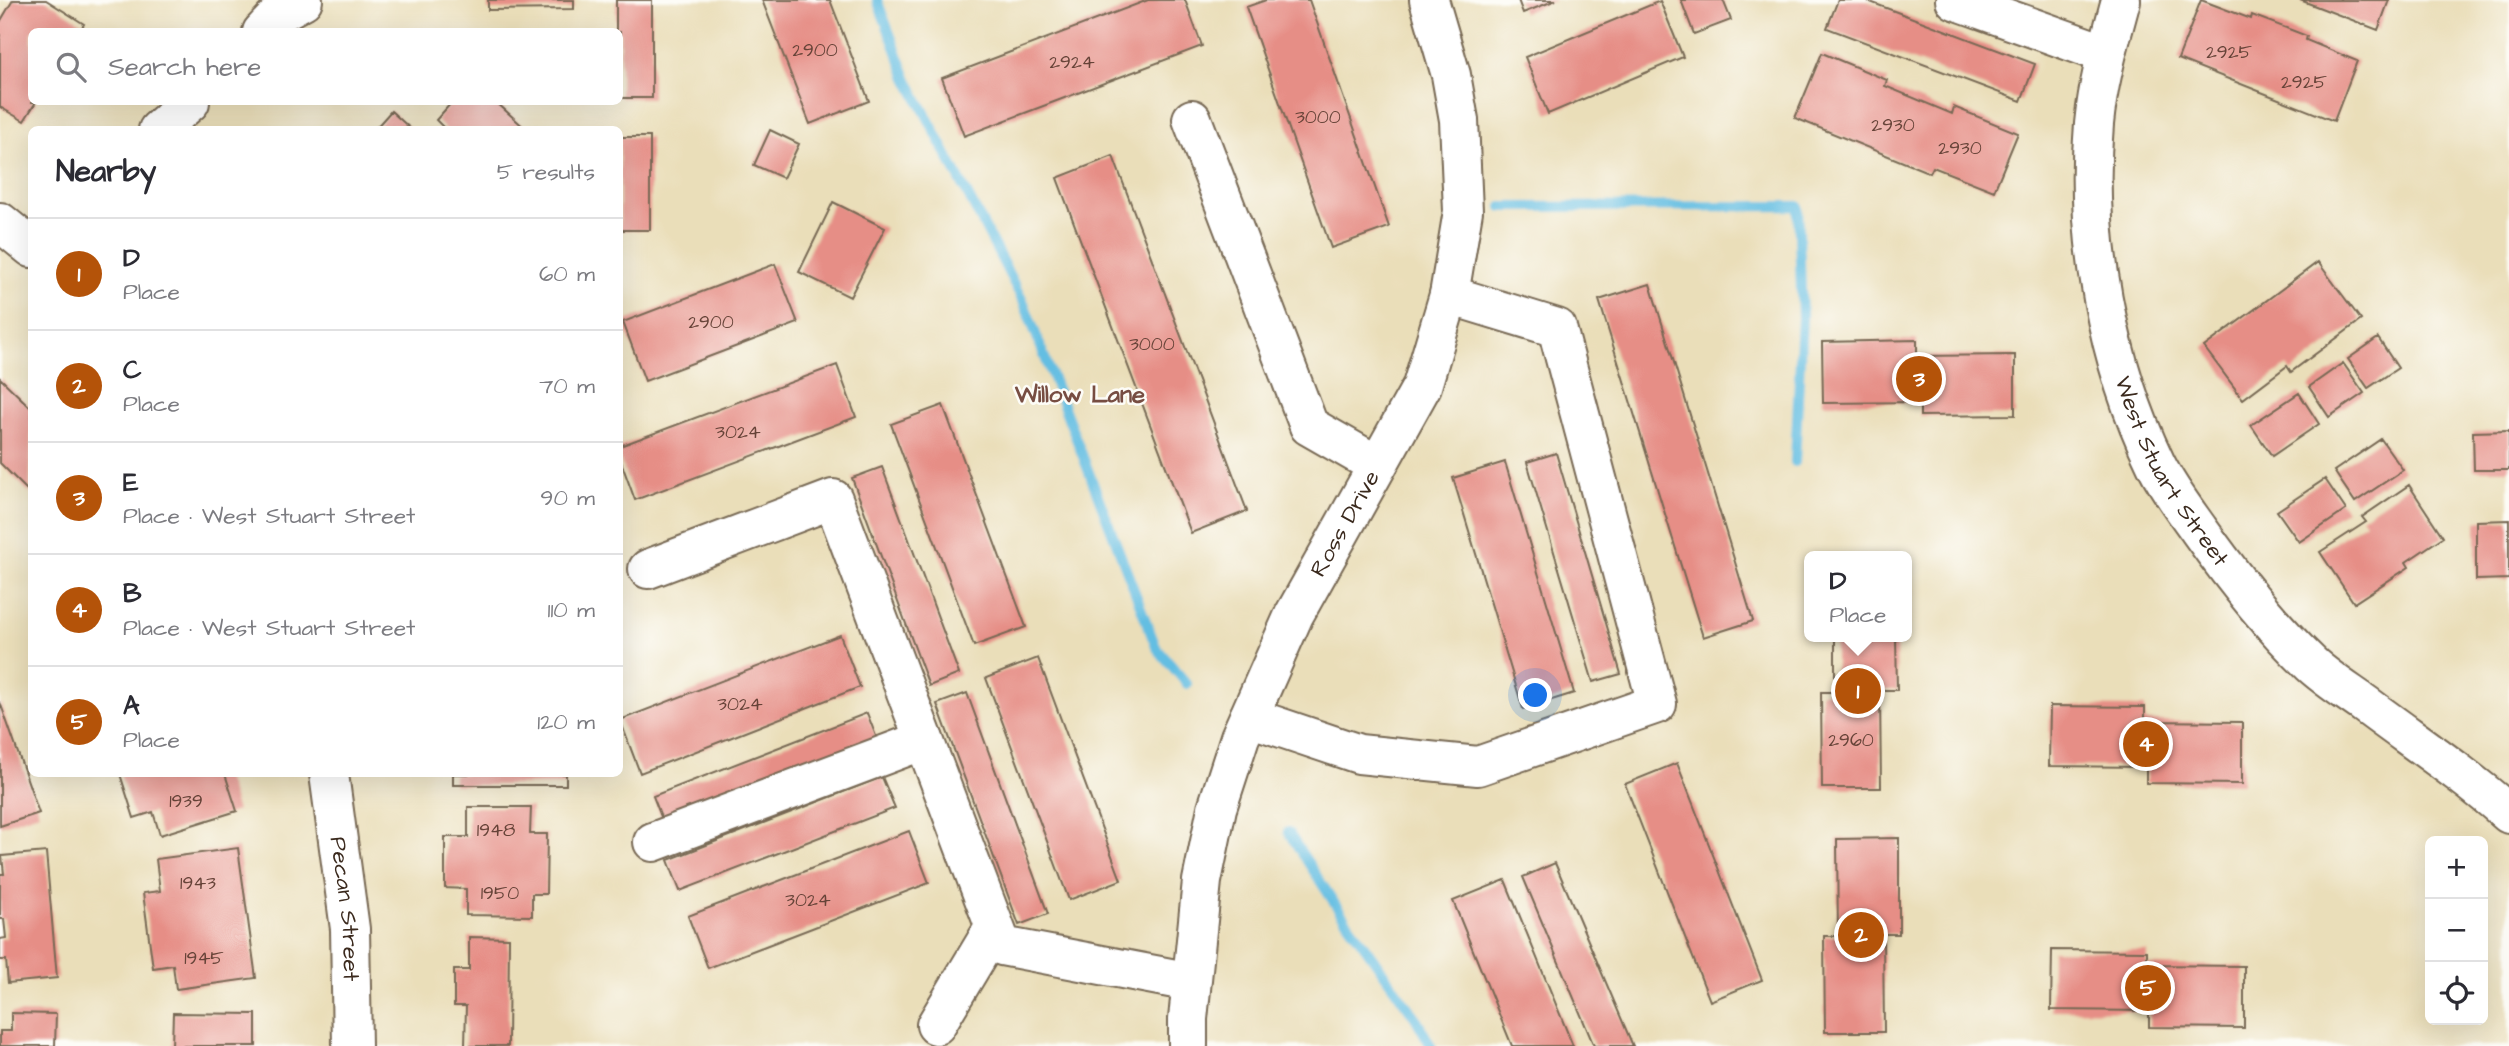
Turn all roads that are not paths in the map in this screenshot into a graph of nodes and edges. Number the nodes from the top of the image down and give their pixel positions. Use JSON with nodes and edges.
{"nodes":[{"id":1,"x":303,"y":0,"type":"edge"},
{"id":2,"x":1429,"y":0,"type":"edge"},
{"id":3,"x":1955,"y":0,"type":"edge"},
{"id":4,"x":2121,"y":0,"type":"edge"},
{"id":5,"x":266,"y":28,"type":"edge"},
{"id":6,"x":2106,"y":54,"type":"junction"},
{"id":7,"x":187,"y":105,"type":"edge"},
{"id":8,"x":1192,"y":119,"type":"dead end"},
{"id":9,"x":163,"y":126,"type":"edge"},
{"id":10,"x":1449,"y":295,"type":"junction"},
{"id":11,"x":1377,"y":465,"type":"junction"},
{"id":12,"x":648,"y":569,"type":"dead end"},
{"id":13,"x":1249,"y":716,"type":"junction"},
{"id":14,"x":923,"y":740,"type":"junction"},
{"id":15,"x":329,"y":777,"type":"edge"},
{"id":16,"x":2509,"y":814,"type":"edge"},
{"id":17,"x":653,"y":842,"type":"dead end"},
{"id":18,"x":994,"y":928,"type":"junction"},
{"id":19,"x":1191,"y":982,"type":"junction"},
{"id":20,"x":936,"y":1025,"type":"dead end"},
{"id":21,"x":352,"y":1046,"type":"edge"},
{"id":22,"x":1188,"y":1046,"type":"edge"}],
"edges":[{"from":1,"to":5,"type":"street"},
{"from":2,"to":10,"type":"street","name":"Ross Drive"},
{"from":3,"to":6,"type":"street"},
{"from":4,"to":6,"type":"street","name":"West Stuart Street"},
{"from":6,"to":16,"type":"street","name":"West Stuart Street"},
{"from":7,"to":9,"type":"street"},
{"from":8,"to":11,"type":"street"},
{"from":10,"to":11,"type":"street","name":"Ross Drive"},
{"from":10,"to":13,"type":"street"},
{"from":11,"to":13,"type":"street","name":"Ross Drive"},
{"from":12,"to":14,"type":"street"},
{"from":13,"to":19,"type":"street","name":"Ross Drive"},
{"from":14,"to":17,"type":"street"},
{"from":14,"to":18,"type":"street"},
{"from":15,"to":21,"type":"street","name":"Pecan Street"},
{"from":18,"to":19,"type":"street"},
{"from":18,"to":20,"type":"street"},
{"from":19,"to":22,"type":"street","name":"Ross Drive"}]}
